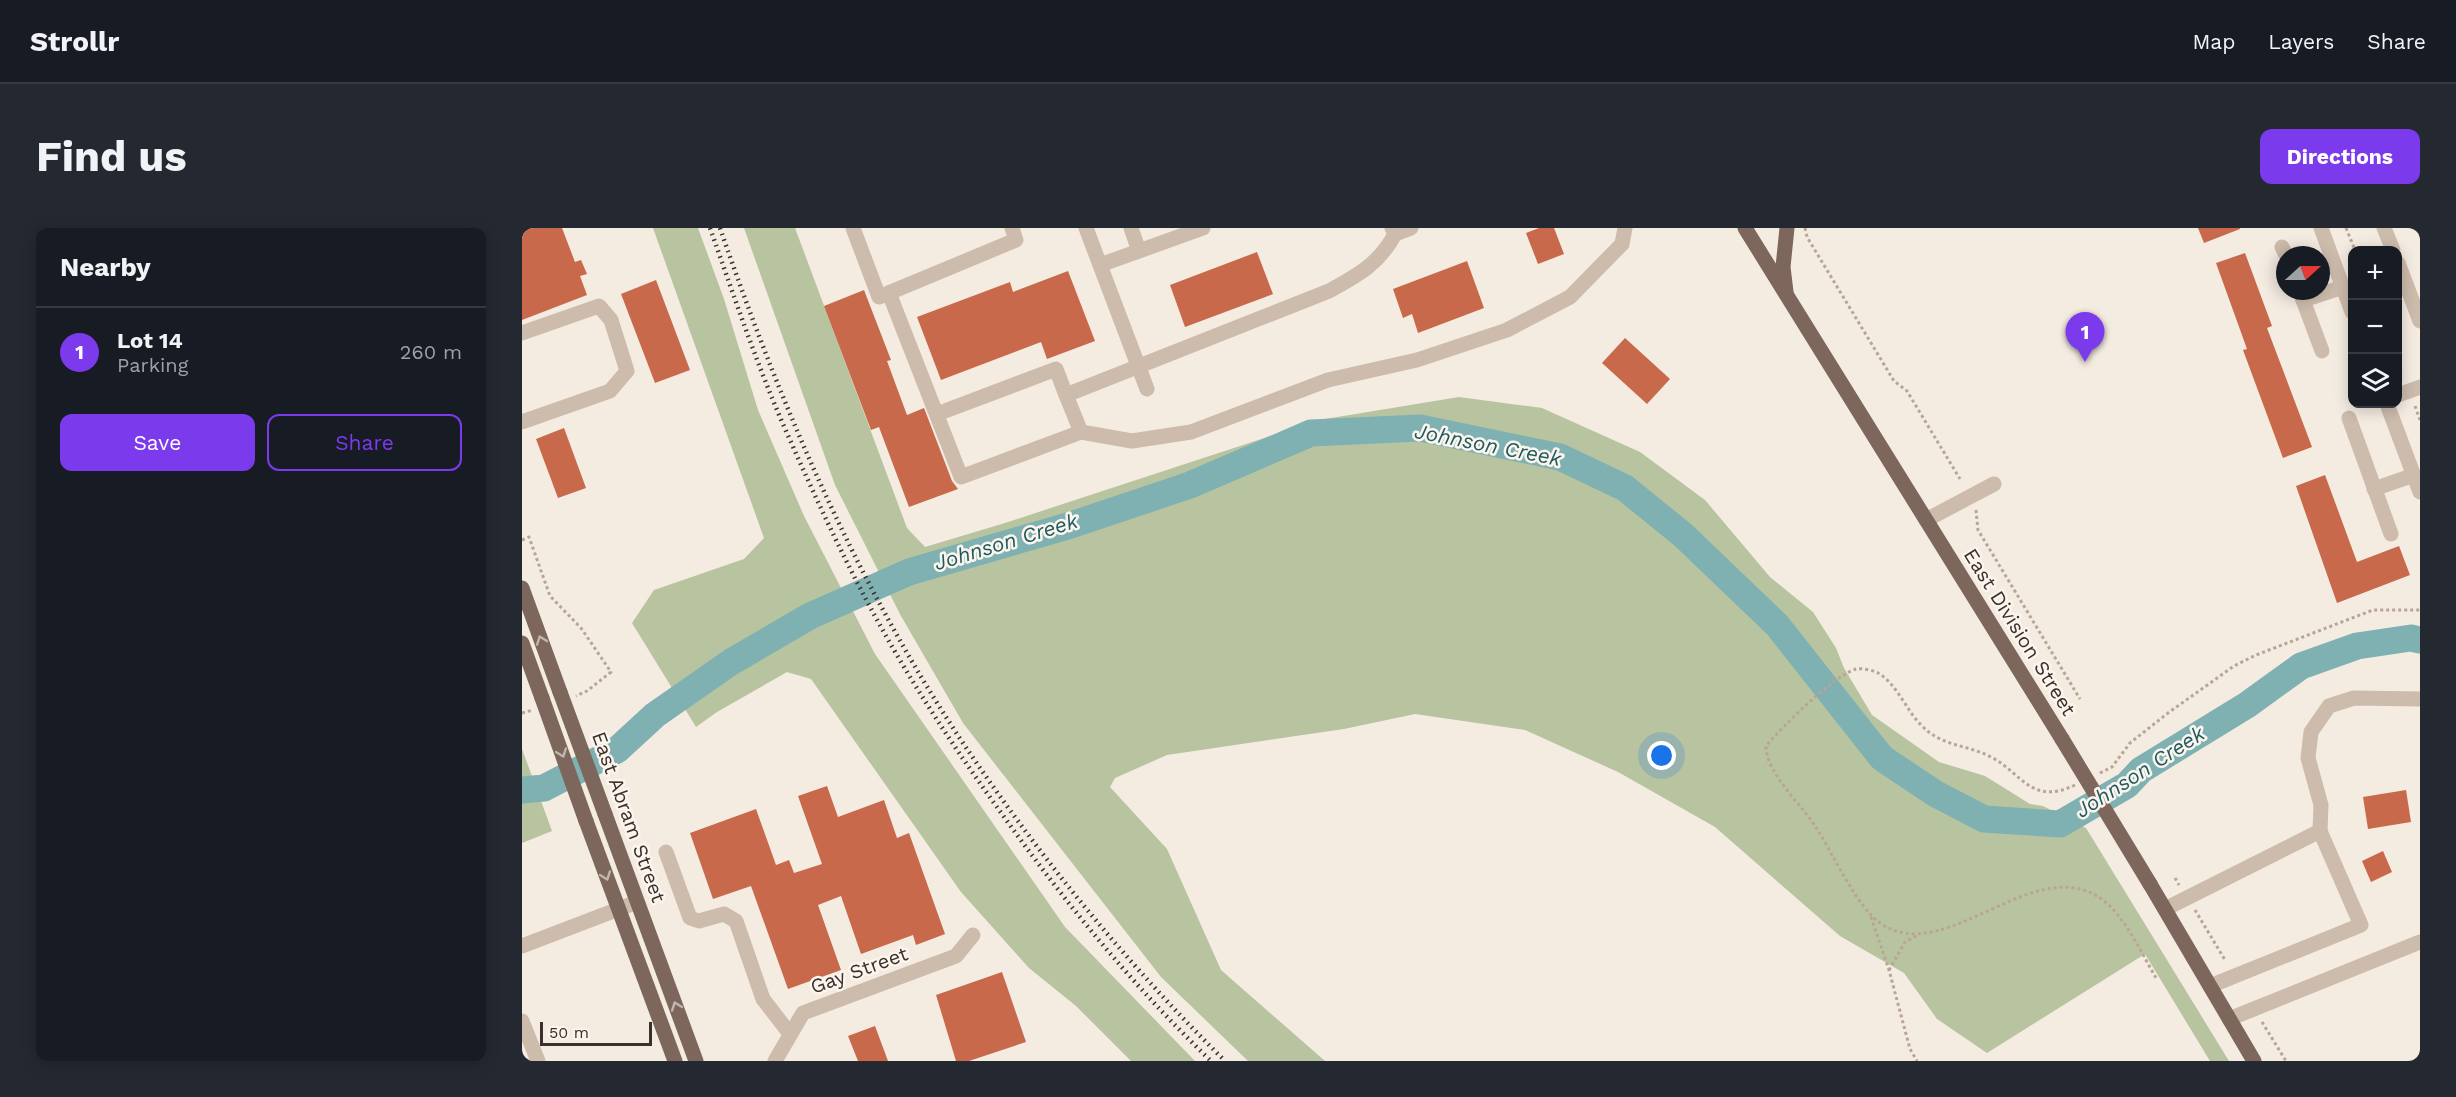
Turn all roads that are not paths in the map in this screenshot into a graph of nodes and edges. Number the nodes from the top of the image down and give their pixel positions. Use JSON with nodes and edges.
{"nodes":[{"id":1,"x":853,"y":228,"type":"edge"},
{"id":2,"x":1012,"y":228,"type":"edge"},
{"id":3,"x":1086,"y":228,"type":"edge"},
{"id":4,"x":1131,"y":228,"type":"edge"},
{"id":5,"x":1203,"y":228,"type":"edge"},
{"id":6,"x":1411,"y":228,"type":"edge"},
{"id":7,"x":1626,"y":228,"type":"edge"},
{"id":8,"x":1745,"y":228,"type":"edge"},
{"id":9,"x":1787,"y":228,"type":"edge"},
{"id":10,"x":2321,"y":228,"type":"edge"},
{"id":11,"x":2384,"y":228,"type":"edge"},
{"id":12,"x":1393,"y":231,"type":"edge"},
{"id":13,"x":1173,"y":233,"type":"edge"},
{"id":14,"x":2391,"y":246,"type":"edge"},
{"id":15,"x":1139,"y":251,"type":"junction"},
{"id":16,"x":1100,"y":265,"type":"junction"},
{"id":17,"x":2402,"y":276,"type":"edge"},
{"id":18,"x":2343,"y":287,"type":"junction"},
{"id":19,"x":2330,"y":290,"type":"edge"},
{"id":20,"x":890,"y":293,"type":"junction"},
{"id":21,"x":1786,"y":295,"type":"junction"},
{"id":22,"x":2303,"y":300,"type":"edge"},
{"id":23,"x":2348,"y":301,"type":"edge"},
{"id":24,"x":2420,"y":321,"type":"edge"},
{"id":25,"x":522,"y":333,"type":"edge"},
{"id":26,"x":2322,"y":351,"type":"dead end"},
{"id":27,"x":1138,"y":367,"type":"junction"},
{"id":28,"x":2420,"y":387,"type":"edge"},
{"id":29,"x":1147,"y":389,"type":"dead end"},
{"id":30,"x":2402,"y":393,"type":"edge"},
{"id":31,"x":1066,"y":395,"type":"junction"},
{"id":32,"x":2389,"y":408,"type":"edge"},
{"id":33,"x":937,"y":414,"type":"junction"},
{"id":34,"x":2349,"y":418,"type":"dead end"},
{"id":35,"x":522,"y":422,"type":"edge"},
{"id":36,"x":1081,"y":432,"type":"junction"},
{"id":37,"x":2414,"y":475,"type":"junction"},
{"id":38,"x":1994,"y":484,"type":"dead end"},
{"id":39,"x":2374,"y":489,"type":"junction"},
{"id":40,"x":2420,"y":492,"type":"edge"},
{"id":41,"x":1926,"y":520,"type":"junction"},
{"id":42,"x":2391,"y":534,"type":"dead end"},
{"id":43,"x":522,"y":588,"type":"edge"},
{"id":44,"x":522,"y":643,"type":"edge"},
{"id":45,"x":2420,"y":699,"type":"edge"},
{"id":46,"x":2320,"y":831,"type":"junction"},
{"id":47,"x":666,"y":852,"type":"dead end"},
{"id":48,"x":637,"y":902,"type":"junction"},
{"id":49,"x":619,"y":909,"type":"junction"},
{"id":50,"x":2165,"y":909,"type":"junction"},
{"id":51,"x":973,"y":934,"type":"dead end"},
{"id":52,"x":2420,"y":942,"type":"edge"},
{"id":53,"x":522,"y":946,"type":"edge"},
{"id":54,"x":2210,"y":986,"type":"junction"},
{"id":55,"x":2229,"y":1019,"type":"junction"},
{"id":56,"x":522,"y":1021,"type":"edge"},
{"id":57,"x":790,"y":1034,"type":"junction"},
{"id":58,"x":538,"y":1061,"type":"edge"},
{"id":59,"x":675,"y":1061,"type":"edge"},
{"id":60,"x":696,"y":1061,"type":"edge"},
{"id":61,"x":775,"y":1061,"type":"edge"},
{"id":62,"x":2254,"y":1061,"type":"edge"}],
"edges":[{"from":1,"to":20,"type":"street"},
{"from":2,"to":20,"type":"street"},
{"from":3,"to":16,"type":"street"},
{"from":4,"to":15,"type":"street"},
{"from":5,"to":13,"type":"street"},
{"from":6,"to":12,"type":"street"},
{"from":7,"to":36,"type":"street"},
{"from":8,"to":21,"type":"main road","name":"East Division Street"},
{"from":9,"to":21,"type":"main road"},
{"from":10,"to":18,"type":"street"},
{"from":11,"to":14,"type":"street"},
{"from":12,"to":27,"type":"street"},
{"from":13,"to":15,"type":"street"},
{"from":15,"to":16,"type":"street"},
{"from":16,"to":27,"type":"street"},
{"from":17,"to":24,"type":"street"},
{"from":18,"to":19,"type":"street"},
{"from":18,"to":23,"type":"street"},
{"from":20,"to":33,"type":"street"},
{"from":21,"to":41,"type":"main road","name":"East Division Street"},
{"from":22,"to":26,"type":"street"},
{"from":25,"to":35,"type":"street"},
{"from":27,"to":29,"type":"street"},
{"from":27,"to":31,"type":"street"},
{"from":28,"to":30,"type":"street"},
{"from":31,"to":33,"type":"street"},
{"from":31,"to":36,"type":"street"},
{"from":32,"to":37,"type":"street"},
{"from":33,"to":36,"type":"street"},
{"from":34,"to":39,"type":"street"},
{"from":37,"to":39,"type":"street"},
{"from":37,"to":40,"type":"street"},
{"from":38,"to":41,"type":"street"},
{"from":39,"to":42,"type":"street"},
{"from":41,"to":50,"type":"main road","name":"East Division Street","bridge":true},
{"from":48,"to":43,"type":"main road","name":"East Abram Street","one_way":true,"bridge":true},
{"from":44,"to":49,"type":"main road","name":"East Abram Street","one_way":true,"bridge":true},
{"from":45,"to":46,"type":"street"},
{"from":46,"to":50,"type":"street"},
{"from":46,"to":54,"type":"street"},
{"from":47,"to":57,"type":"street"},
{"from":48,"to":49,"type":"street"},
{"from":60,"to":48,"type":"main road","name":"East Abram Street","one_way":true},
{"from":49,"to":53,"type":"street"},
{"from":49,"to":59,"type":"main road","name":"East Abram Street"},
{"from":50,"to":54,"type":"main road","name":"East Division Street"},
{"from":51,"to":57,"type":"street","name":"Gay Street"},
{"from":52,"to":55,"type":"street"},
{"from":54,"to":55,"type":"main road","name":"East Division Street"},
{"from":55,"to":62,"type":"main road","name":"East Division Street"},
{"from":56,"to":58,"type":"street"},
{"from":57,"to":61,"type":"street","name":"Gay Street"}]}
